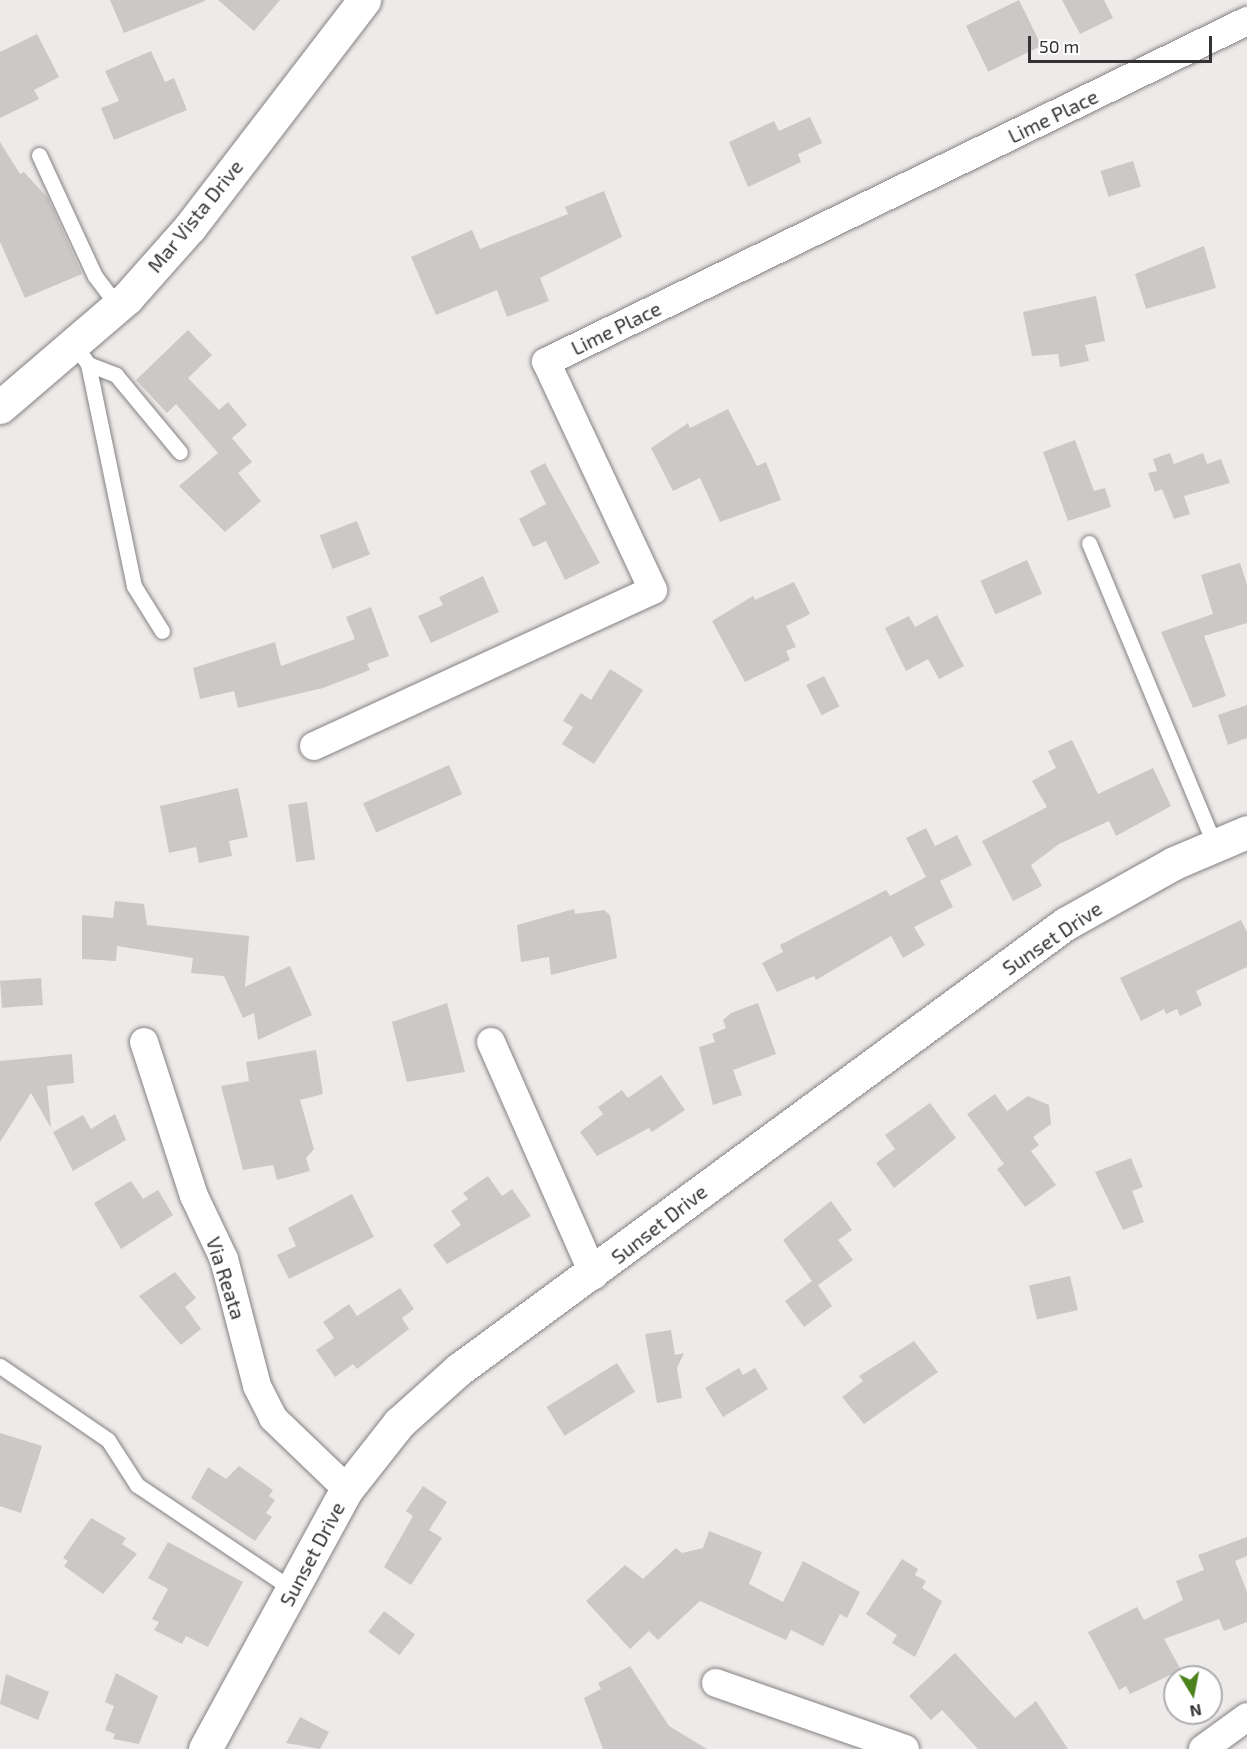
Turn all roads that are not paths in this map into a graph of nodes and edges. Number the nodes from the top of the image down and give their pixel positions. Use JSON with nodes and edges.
{"nodes":[{"id":1,"x":364,"y":0,"type":"edge"},
{"id":2,"x":1247,"y":21,"type":"edge"},
{"id":3,"x":39,"y":155,"type":"dead end"},
{"id":4,"x":118,"y":306,"type":"junction"},
{"id":5,"x":81,"y":354,"type":"junction"},
{"id":6,"x":0,"y":407,"type":"edge"},
{"id":7,"x":180,"y":452,"type":"dead end"},
{"id":8,"x":1089,"y":543,"type":"dead end"},
{"id":9,"x":162,"y":631,"type":"dead end"},
{"id":10,"x":314,"y":746,"type":"dead end"},
{"id":11,"x":1247,"y":832,"type":"edge"},
{"id":12,"x":1215,"y":845,"type":"junction"},
{"id":13,"x":144,"y":1042,"type":"dead end"},
{"id":14,"x":490,"y":1042,"type":"dead end"},
{"id":15,"x":594,"y":1275,"type":"junction"},
{"id":16,"x":0,"y":1366,"type":"edge"},
{"id":17,"x":347,"y":1489,"type":"junction"},
{"id":18,"x":293,"y":1590,"type":"junction"},
{"id":19,"x":716,"y":1683,"type":"dead end"},
{"id":20,"x":1247,"y":1717,"type":"edge"},
{"id":21,"x":205,"y":1749,"type":"edge"},
{"id":22,"x":905,"y":1749,"type":"edge"},
{"id":23,"x":1203,"y":1749,"type":"edge"}],
"edges":[{"from":1,"to":4,"type":"main road","name":"Mar Vista Drive"},
{"from":2,"to":10,"type":"street","name":"Lime Place"},
{"from":3,"to":4,"type":"lane"},
{"from":4,"to":5,"type":"main road","name":"Mar Vista Drive"},
{"from":5,"to":6,"type":"main road","name":"Mar Vista Drive"},
{"from":5,"to":7,"type":"lane"},
{"from":5,"to":9,"type":"lane"},
{"from":8,"to":12,"type":"lane"},
{"from":11,"to":12,"type":"main road","name":"Sunset Drive"},
{"from":12,"to":15,"type":"main road","name":"Sunset Drive"},
{"from":13,"to":17,"type":"street","name":"Via Reata"},
{"from":14,"to":15,"type":"street"},
{"from":15,"to":17,"type":"main road","name":"Sunset Drive"},
{"from":16,"to":18,"type":"lane"},
{"from":17,"to":18,"type":"main road","name":"Sunset Drive"},
{"from":18,"to":21,"type":"main road","name":"Sunset Drive"},
{"from":19,"to":22,"type":"street"},
{"from":20,"to":23,"type":"street"}]}
